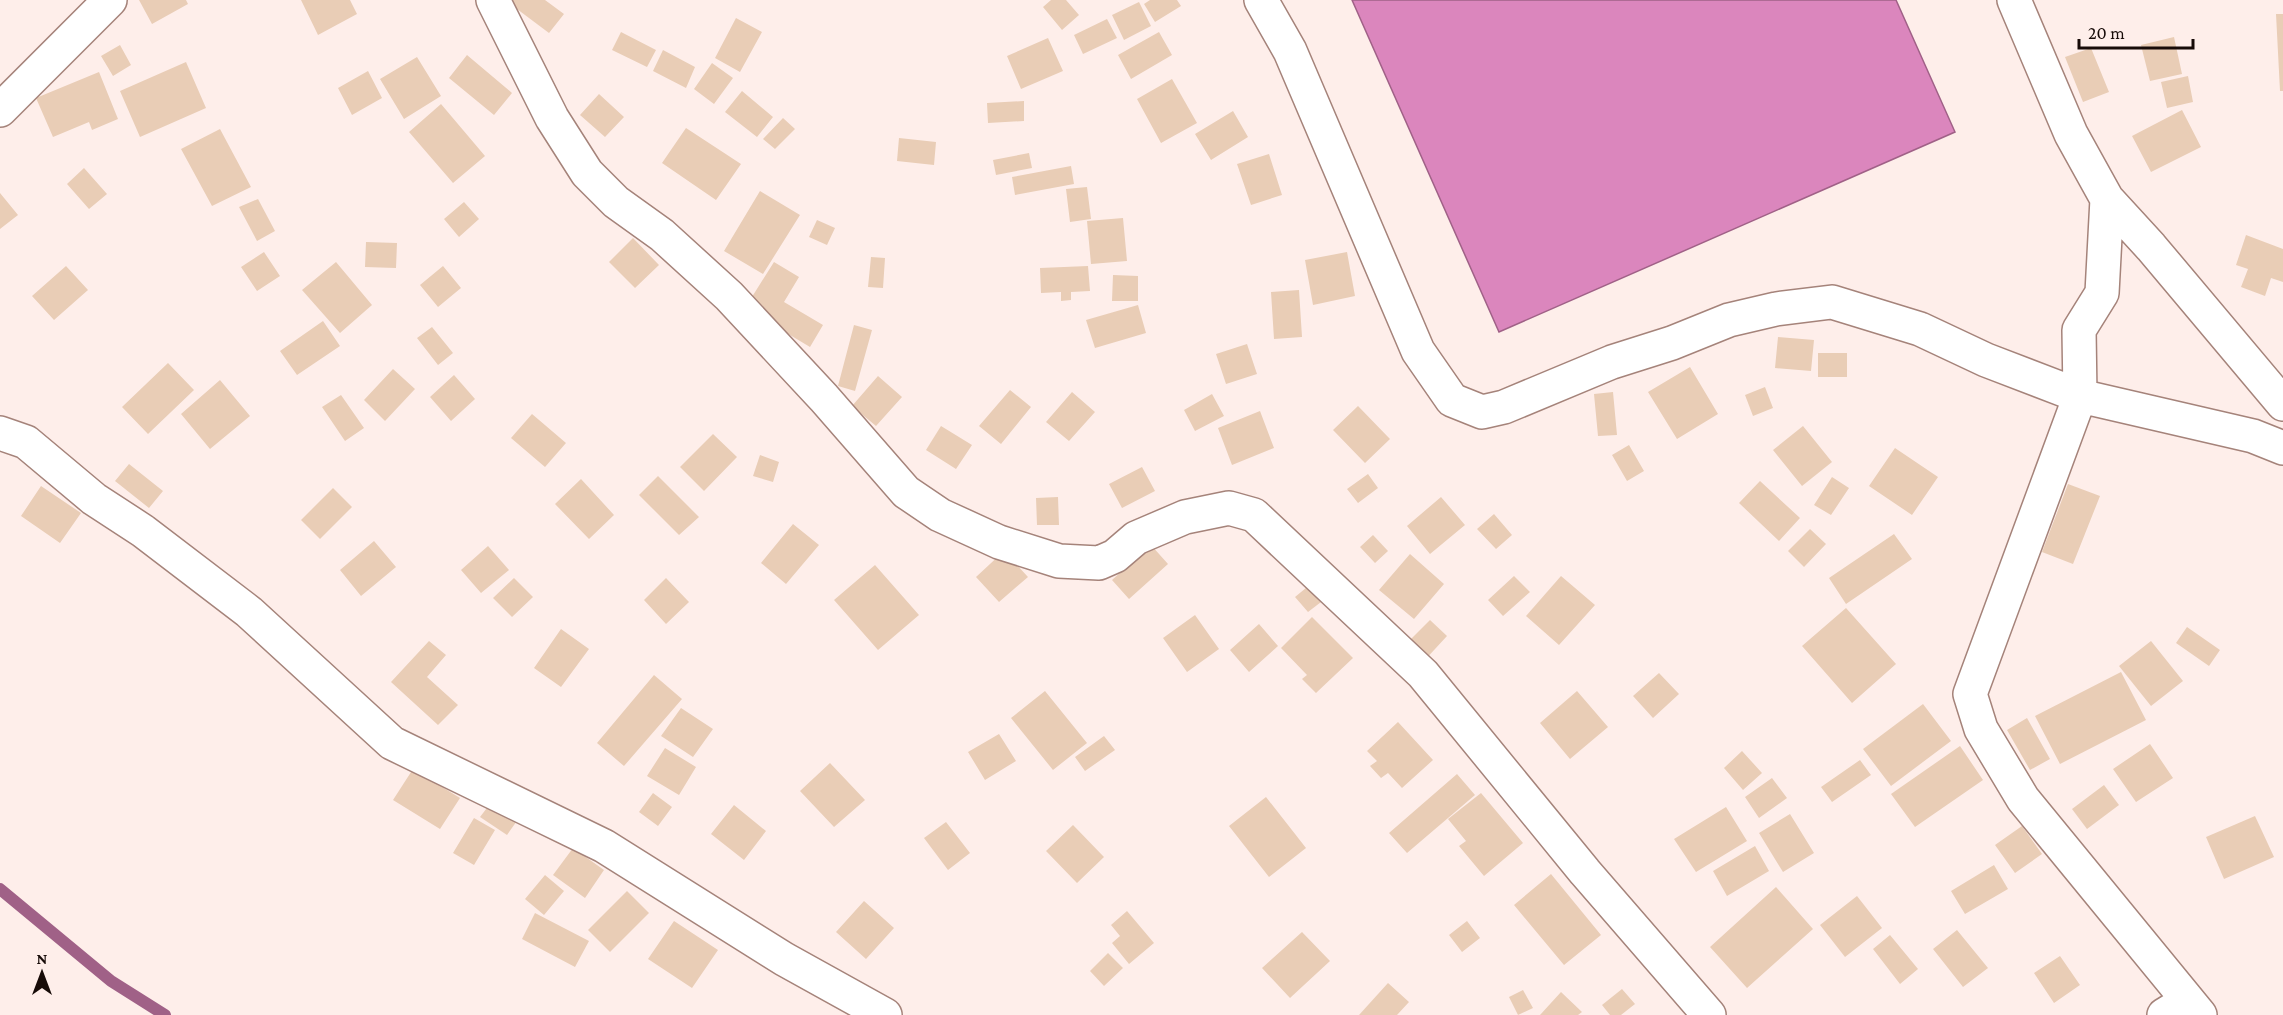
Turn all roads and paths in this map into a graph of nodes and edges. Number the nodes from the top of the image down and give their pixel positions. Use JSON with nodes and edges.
{"nodes":[{"id":1,"x":110,"y":0,"type":"edge"},
{"id":2,"x":493,"y":0,"type":"edge"},
{"id":3,"x":1261,"y":0,"type":"edge"},
{"id":4,"x":2014,"y":0,"type":"edge"},
{"id":5,"x":0,"y":110,"type":"edge"},
{"id":6,"x":2107,"y":199,"type":"junction"},
{"id":7,"x":2080,"y":396,"type":"junction"},
{"id":8,"x":2283,"y":404,"type":"edge"},
{"id":9,"x":0,"y":433,"type":"edge"},
{"id":10,"x":2283,"y":448,"type":"edge"},
{"id":11,"x":2184,"y":1010,"type":"edge"},
{"id":12,"x":885,"y":1015,"type":"edge"},
{"id":13,"x":1709,"y":1015,"type":"edge"}],
"edges":[{"from":1,"to":5,"type":"street"},
{"from":2,"to":13,"type":"street"},
{"from":3,"to":7,"type":"street"},
{"from":4,"to":6,"type":"street"},
{"from":6,"to":7,"type":"street"},
{"from":6,"to":8,"type":"street"},
{"from":7,"to":10,"type":"street"},
{"from":7,"to":11,"type":"street"},
{"from":9,"to":12,"type":"street"}]}
